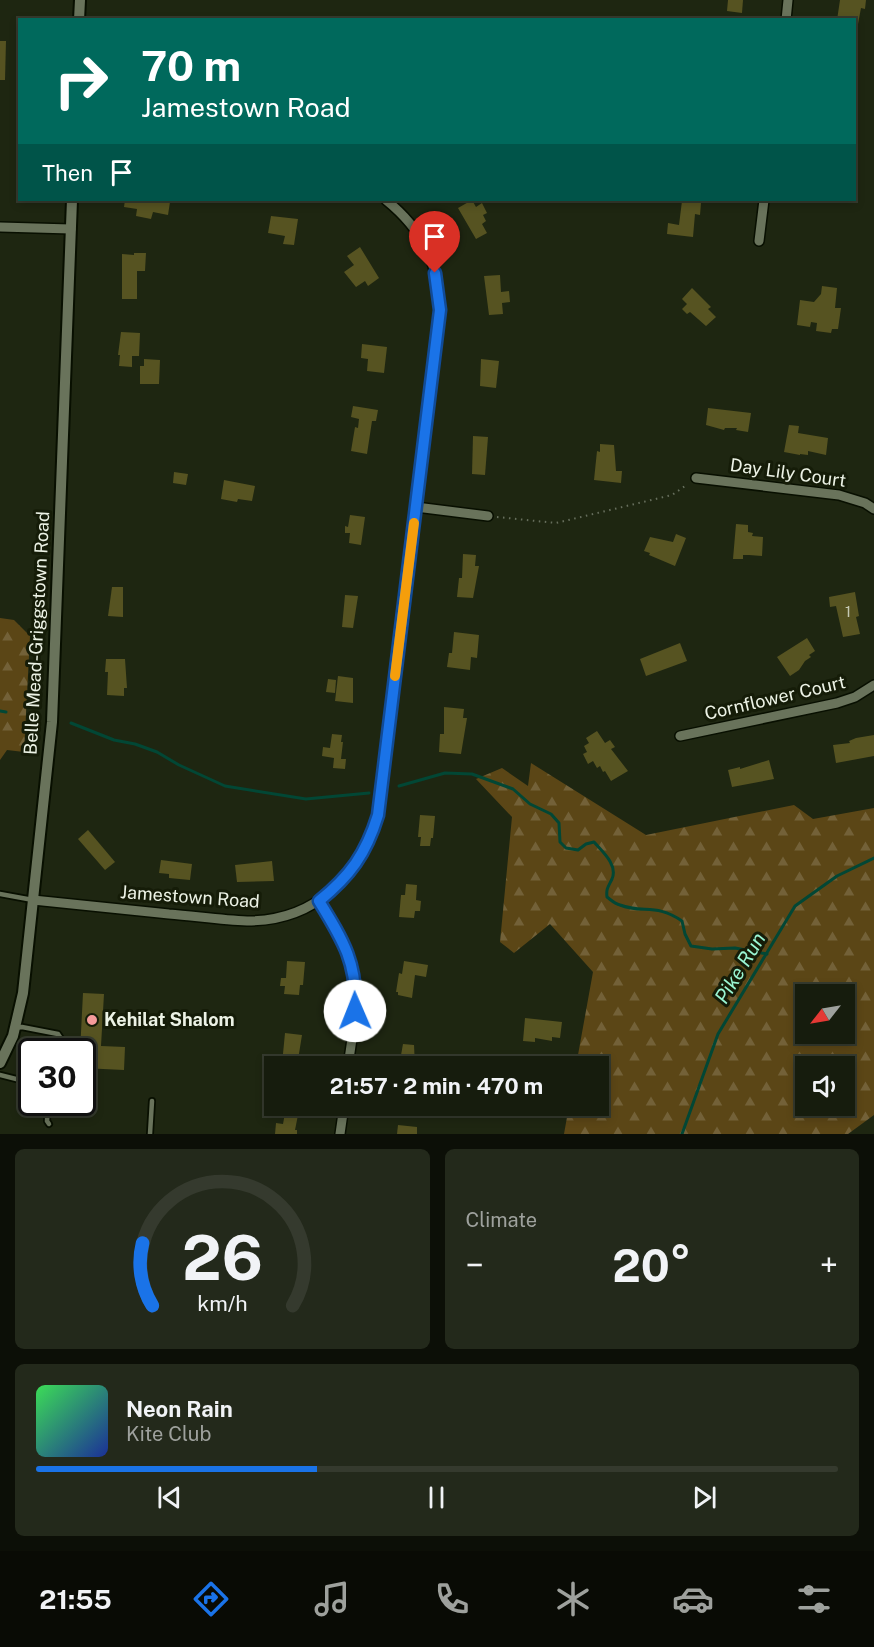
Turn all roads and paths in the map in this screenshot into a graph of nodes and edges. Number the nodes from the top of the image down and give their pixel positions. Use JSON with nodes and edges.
{"nodes":[{"id":1,"x":80,"y":0,"type":"edge"},
{"id":2,"x":788,"y":0,"type":"edge"},
{"id":3,"x":79,"y":18,"type":"edge"},
{"id":4,"x":786,"y":18,"type":"edge"},
{"id":5,"x":72,"y":201,"type":"edge"},
{"id":6,"x":387,"y":201,"type":"edge"},
{"id":7,"x":764,"y":201,"type":"edge"},
{"id":8,"x":0,"y":227,"type":"edge"},
{"id":9,"x":71,"y":229,"type":"junction"},
{"id":10,"x":759,"y":241,"type":"dead end"},
{"id":11,"x":696,"y":478,"type":"joint"},
{"id":12,"x":416,"y":507,"type":"junction"},
{"id":13,"x":874,"y":509,"type":"edge"},
{"id":14,"x":488,"y":516,"type":"joint"},
{"id":15,"x":874,"y":685,"type":"edge"},
{"id":16,"x":680,"y":736,"type":"dead end"},
{"id":17,"x":0,"y":894,"type":"edge"},
{"id":18,"x":33,"y":900,"type":"junction"},
{"id":19,"x":319,"y":901,"type":"junction"},
{"id":20,"x":15,"y":1028,"type":"junction"},
{"id":21,"x":61,"y":1038,"type":"edge"},
{"id":22,"x":349,"y":1056,"type":"edge"},
{"id":23,"x":0,"y":1063,"type":"edge"},
{"id":24,"x":0,"y":1075,"type":"edge"},
{"id":25,"x":18,"y":1080,"type":"edge"},
{"id":26,"x":152,"y":1101,"type":"dead end"},
{"id":27,"x":47,"y":1116,"type":"edge"},
{"id":28,"x":343,"y":1116,"type":"edge"},
{"id":29,"x":49,"y":1124,"type":"dead end"},
{"id":30,"x":150,"y":1134,"type":"edge"},
{"id":31,"x":340,"y":1134,"type":"edge"}],
"edges":[{"from":1,"to":3,"type":"street"},
{"from":2,"to":4,"type":"street"},
{"from":5,"to":9,"type":"street","name":"Belle Mead-Griggstown Road"},
{"from":6,"to":12,"type":"street","name":"Jamestown Road"},
{"from":7,"to":10,"type":"street"},
{"from":8,"to":9,"type":"street"},
{"from":9,"to":18,"type":"street","name":"Belle Mead-Griggstown Road"},
{"from":11,"to":13,"type":"street","name":"Day Lily Court"},
{"from":11,"to":14,"type":"path"},
{"from":12,"to":14,"type":"street"},
{"from":12,"to":19,"type":"street","name":"Jamestown Road"},
{"from":15,"to":16,"type":"street","name":"Cornflower Court"},
{"from":17,"to":18,"type":"lane"},
{"from":18,"to":19,"type":"street","name":"Jamestown Road"},
{"from":18,"to":20,"type":"street","name":"Belle Mead-Griggstown Road"},
{"from":19,"to":22,"type":"street"},
{"from":20,"to":21,"type":"lane"},
{"from":20,"to":23,"type":"street","name":"Belle Mead-Griggstown Road"},
{"from":24,"to":25,"type":"lane"},
{"from":26,"to":30,"type":"lane"},
{"from":27,"to":29,"type":"lane"},
{"from":28,"to":31,"type":"street"}]}
